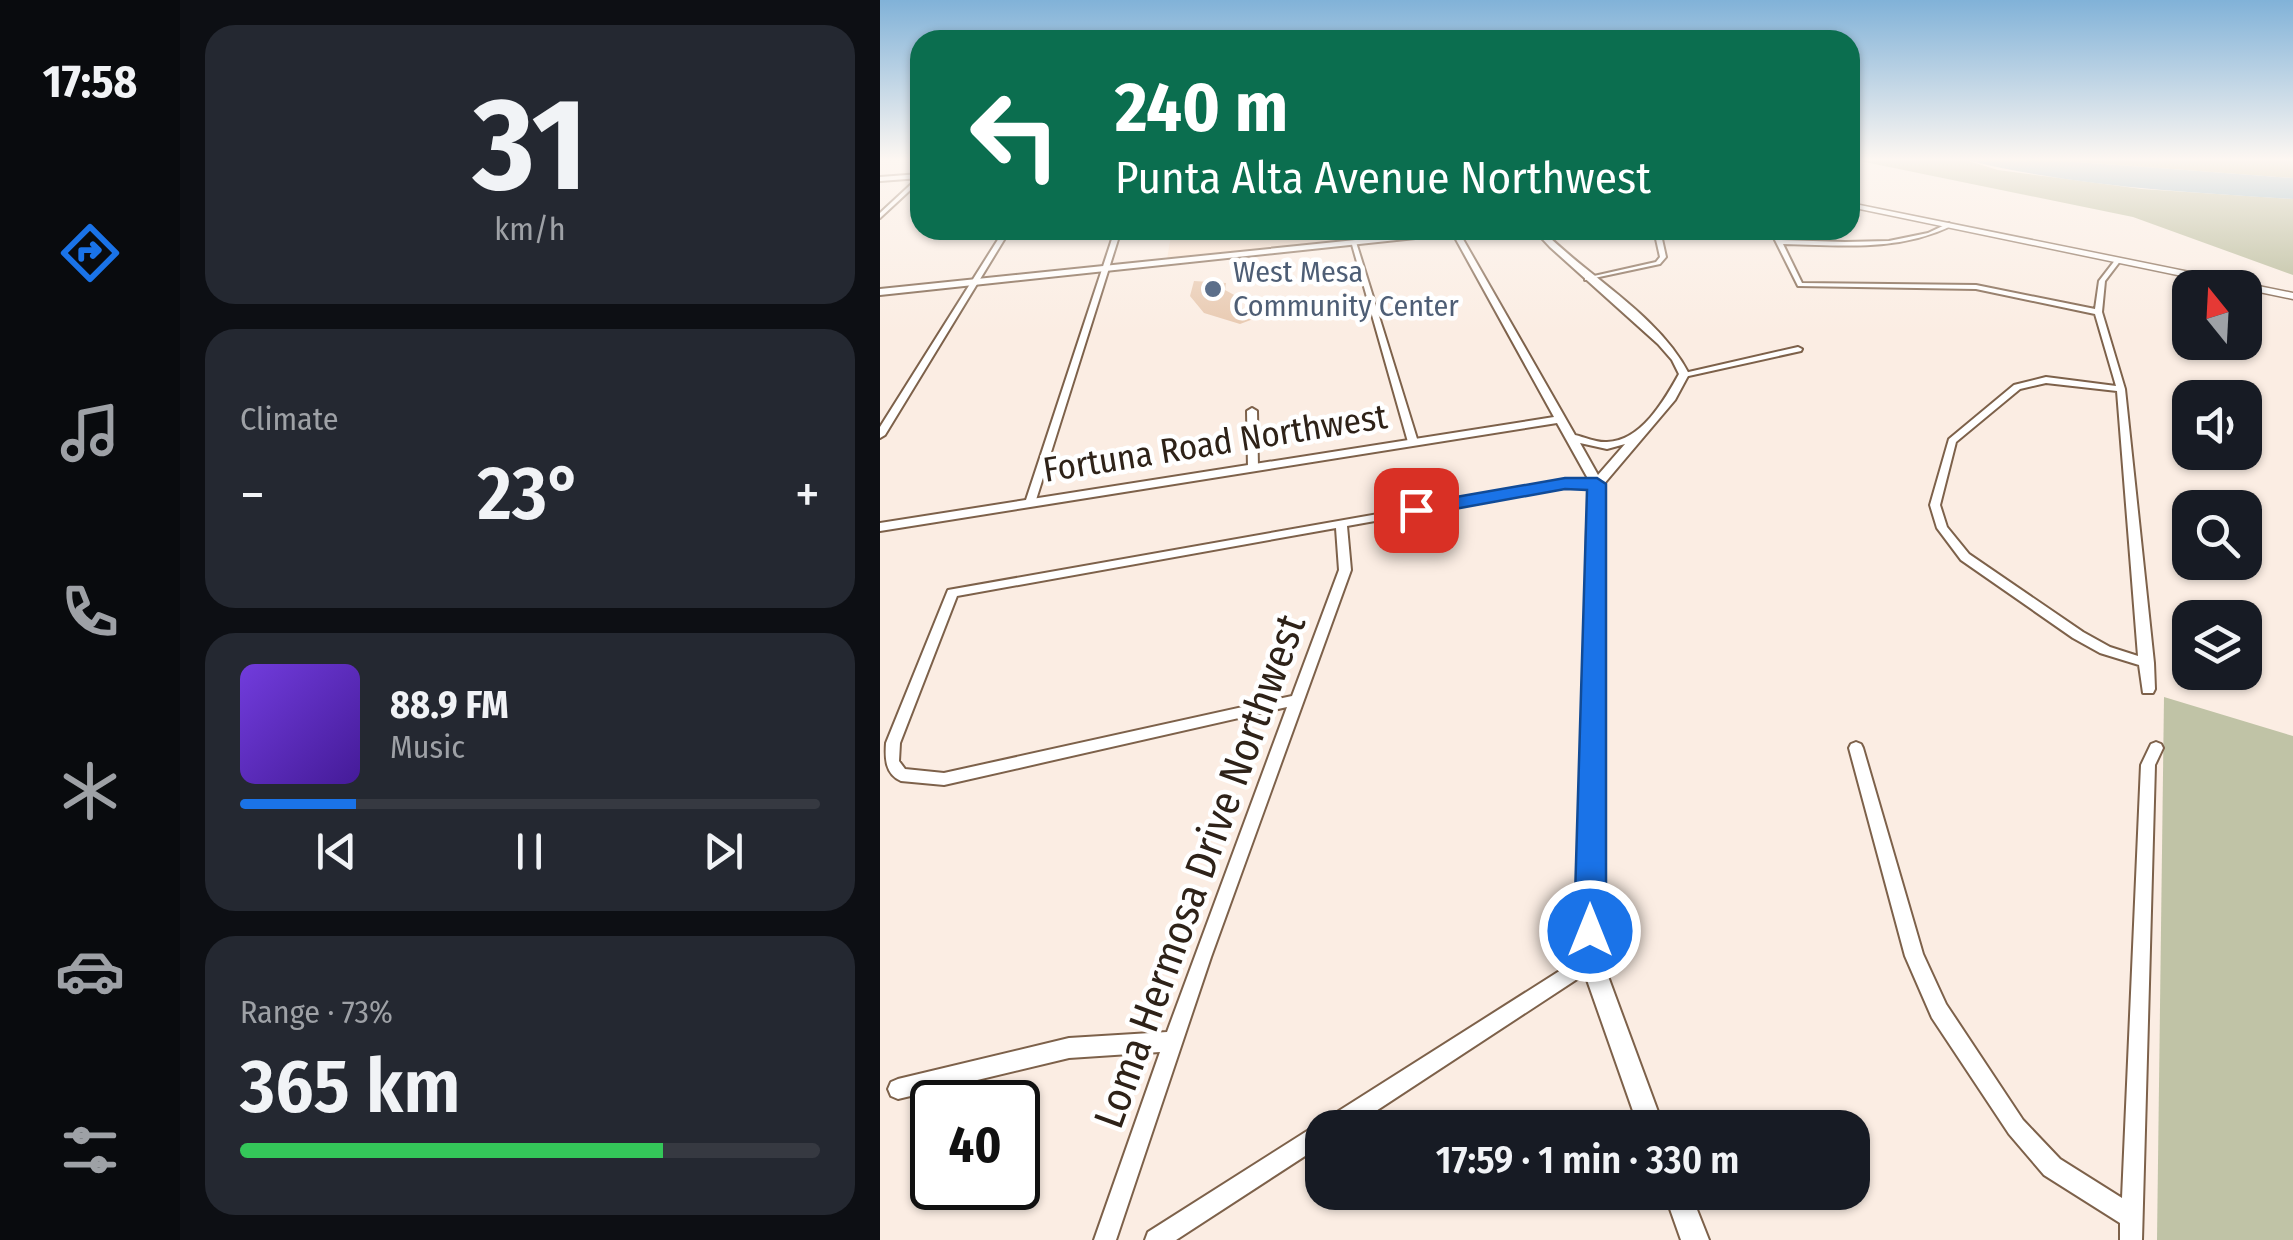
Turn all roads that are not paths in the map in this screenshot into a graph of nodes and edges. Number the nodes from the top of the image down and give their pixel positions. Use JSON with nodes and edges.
{"nodes":[{"id":1,"x":1897,"y":217,"type":"edge"},
{"id":2,"x":1946,"y":227,"type":"junction"},
{"id":3,"x":1001,"y":240,"type":"edge"},
{"id":4,"x":1115,"y":240,"type":"edge"},
{"id":5,"x":1373,"y":240,"type":"edge"},
{"id":6,"x":1459,"y":240,"type":"edge"},
{"id":7,"x":1548,"y":240,"type":"edge"},
{"id":8,"x":1659,"y":240,"type":"edge"},
{"id":9,"x":1353,"y":242,"type":"junction"},
{"id":10,"x":1780,"y":242,"type":"joint"},
{"id":11,"x":2116,"y":262,"type":"junction"},
{"id":12,"x":1106,"y":268,"type":"junction"},
{"id":13,"x":2172,"y":275,"type":"edge"},
{"id":14,"x":1587,"y":279,"type":"junction"},
{"id":15,"x":976,"y":282,"type":"junction"},
{"id":16,"x":880,"y":292,"type":"edge"},
{"id":17,"x":2262,"y":294,"type":"edge"},
{"id":18,"x":2293,"y":299,"type":"edge"},
{"id":19,"x":2098,"y":312,"type":"junction"},
{"id":20,"x":1798,"y":349,"type":"dead end"},
{"id":21,"x":1684,"y":374,"type":"junction"},
{"id":22,"x":2121,"y":389,"type":"junction"},
{"id":23,"x":1252,"y":411,"type":"dead end"},
{"id":24,"x":1560,"y":419,"type":"junction"},
{"id":25,"x":880,"y":434,"type":"edge"},
{"id":26,"x":1636,"y":436,"type":"junction"},
{"id":27,"x":1572,"y":438,"type":"junction"},
{"id":28,"x":1413,"y":442,"type":"junction"},
{"id":29,"x":1253,"y":468,"type":"junction"},
{"id":30,"x":1597,"y":484,"type":"junction"},
{"id":31,"x":1030,"y":503,"type":"junction"},
{"id":32,"x":1342,"y":523,"type":"junction"},
{"id":33,"x":880,"y":528,"type":"edge"},
{"id":34,"x":2147,"y":664,"type":"junction"},
{"id":35,"x":2148,"y":689,"type":"dead end"},
{"id":36,"x":1296,"y":700,"type":"junction"},
{"id":37,"x":1856,"y":748,"type":"dead end"},
{"id":38,"x":2156,"y":748,"type":"dead end"},
{"id":39,"x":1591,"y":960,"type":"junction"},
{"id":40,"x":1173,"y":1041,"type":"junction"},
{"id":41,"x":898,"y":1088,"type":"dead end"},
{"id":42,"x":1359,"y":1110,"type":"edge"},
{"id":43,"x":1645,"y":1110,"type":"edge"},
{"id":44,"x":1305,"y":1144,"type":"edge"},
{"id":45,"x":1684,"y":1210,"type":"edge"},
{"id":46,"x":2132,"y":1217,"type":"junction"},
{"id":47,"x":1105,"y":1240,"type":"edge"},
{"id":48,"x":1156,"y":1240,"type":"edge"},
{"id":49,"x":1695,"y":1240,"type":"edge"},
{"id":50,"x":2131,"y":1240,"type":"edge"}],
"edges":[{"from":1,"to":2,"type":"main road"},
{"from":2,"to":10,"type":"street"},
{"from":2,"to":11,"type":"main road"},
{"from":3,"to":15,"type":"street"},
{"from":4,"to":12,"type":"street"},
{"from":5,"to":9,"type":"street"},
{"from":6,"to":24,"type":"street"},
{"from":7,"to":14,"type":"street"},
{"from":8,"to":14,"type":"street"},
{"from":9,"to":12,"type":"street"},
{"from":9,"to":28,"type":"street"},
{"from":10,"to":19,"type":"street"},
{"from":11,"to":13,"type":"main road"},
{"from":11,"to":18,"type":"main road"},
{"from":11,"to":19,"type":"street"},
{"from":12,"to":15,"type":"street"},
{"from":12,"to":31,"type":"street"},
{"from":14,"to":21,"type":"street"},
{"from":15,"to":16,"type":"street"},
{"from":15,"to":25,"type":"street"},
{"from":17,"to":18,"type":"main road"},
{"from":19,"to":22,"type":"street"},
{"from":20,"to":21,"type":"street"},
{"from":21,"to":26,"type":"street"},
{"from":22,"to":34,"type":"street"},
{"from":22,"to":34,"type":"street"},
{"from":23,"to":29,"type":"street"},
{"from":24,"to":27,"type":"street"},
{"from":24,"to":28,"type":"street","name":"Fortuna Road Northwest"},
{"from":26,"to":27,"type":"street"},
{"from":26,"to":30,"type":"street"},
{"from":27,"to":30,"type":"street"},
{"from":28,"to":29,"type":"street","name":"Fortuna Road Northwest"},
{"from":29,"to":31,"type":"street","name":"Fortuna Road Northwest"},
{"from":30,"to":32,"type":"street"},
{"from":30,"to":39,"type":"street"},
{"from":31,"to":33,"type":"street","name":"Fortuna Road Northwest"},
{"from":32,"to":36,"type":"street","name":"Loma Hermosa Drive Northwest"},
{"from":32,"to":36,"type":"street"},
{"from":34,"to":35,"type":"street"},
{"from":36,"to":40,"type":"street","name":"Loma Hermosa Drive Northwest"},
{"from":37,"to":46,"type":"street"},
{"from":38,"to":46,"type":"street"},
{"from":39,"to":42,"type":"street"},
{"from":39,"to":43,"type":"street"},
{"from":40,"to":41,"type":"street"},
{"from":40,"to":47,"type":"street","name":"Loma Hermosa Drive Northwest"},
{"from":44,"to":48,"type":"street"},
{"from":45,"to":49,"type":"street"},
{"from":46,"to":50,"type":"street"}]}
